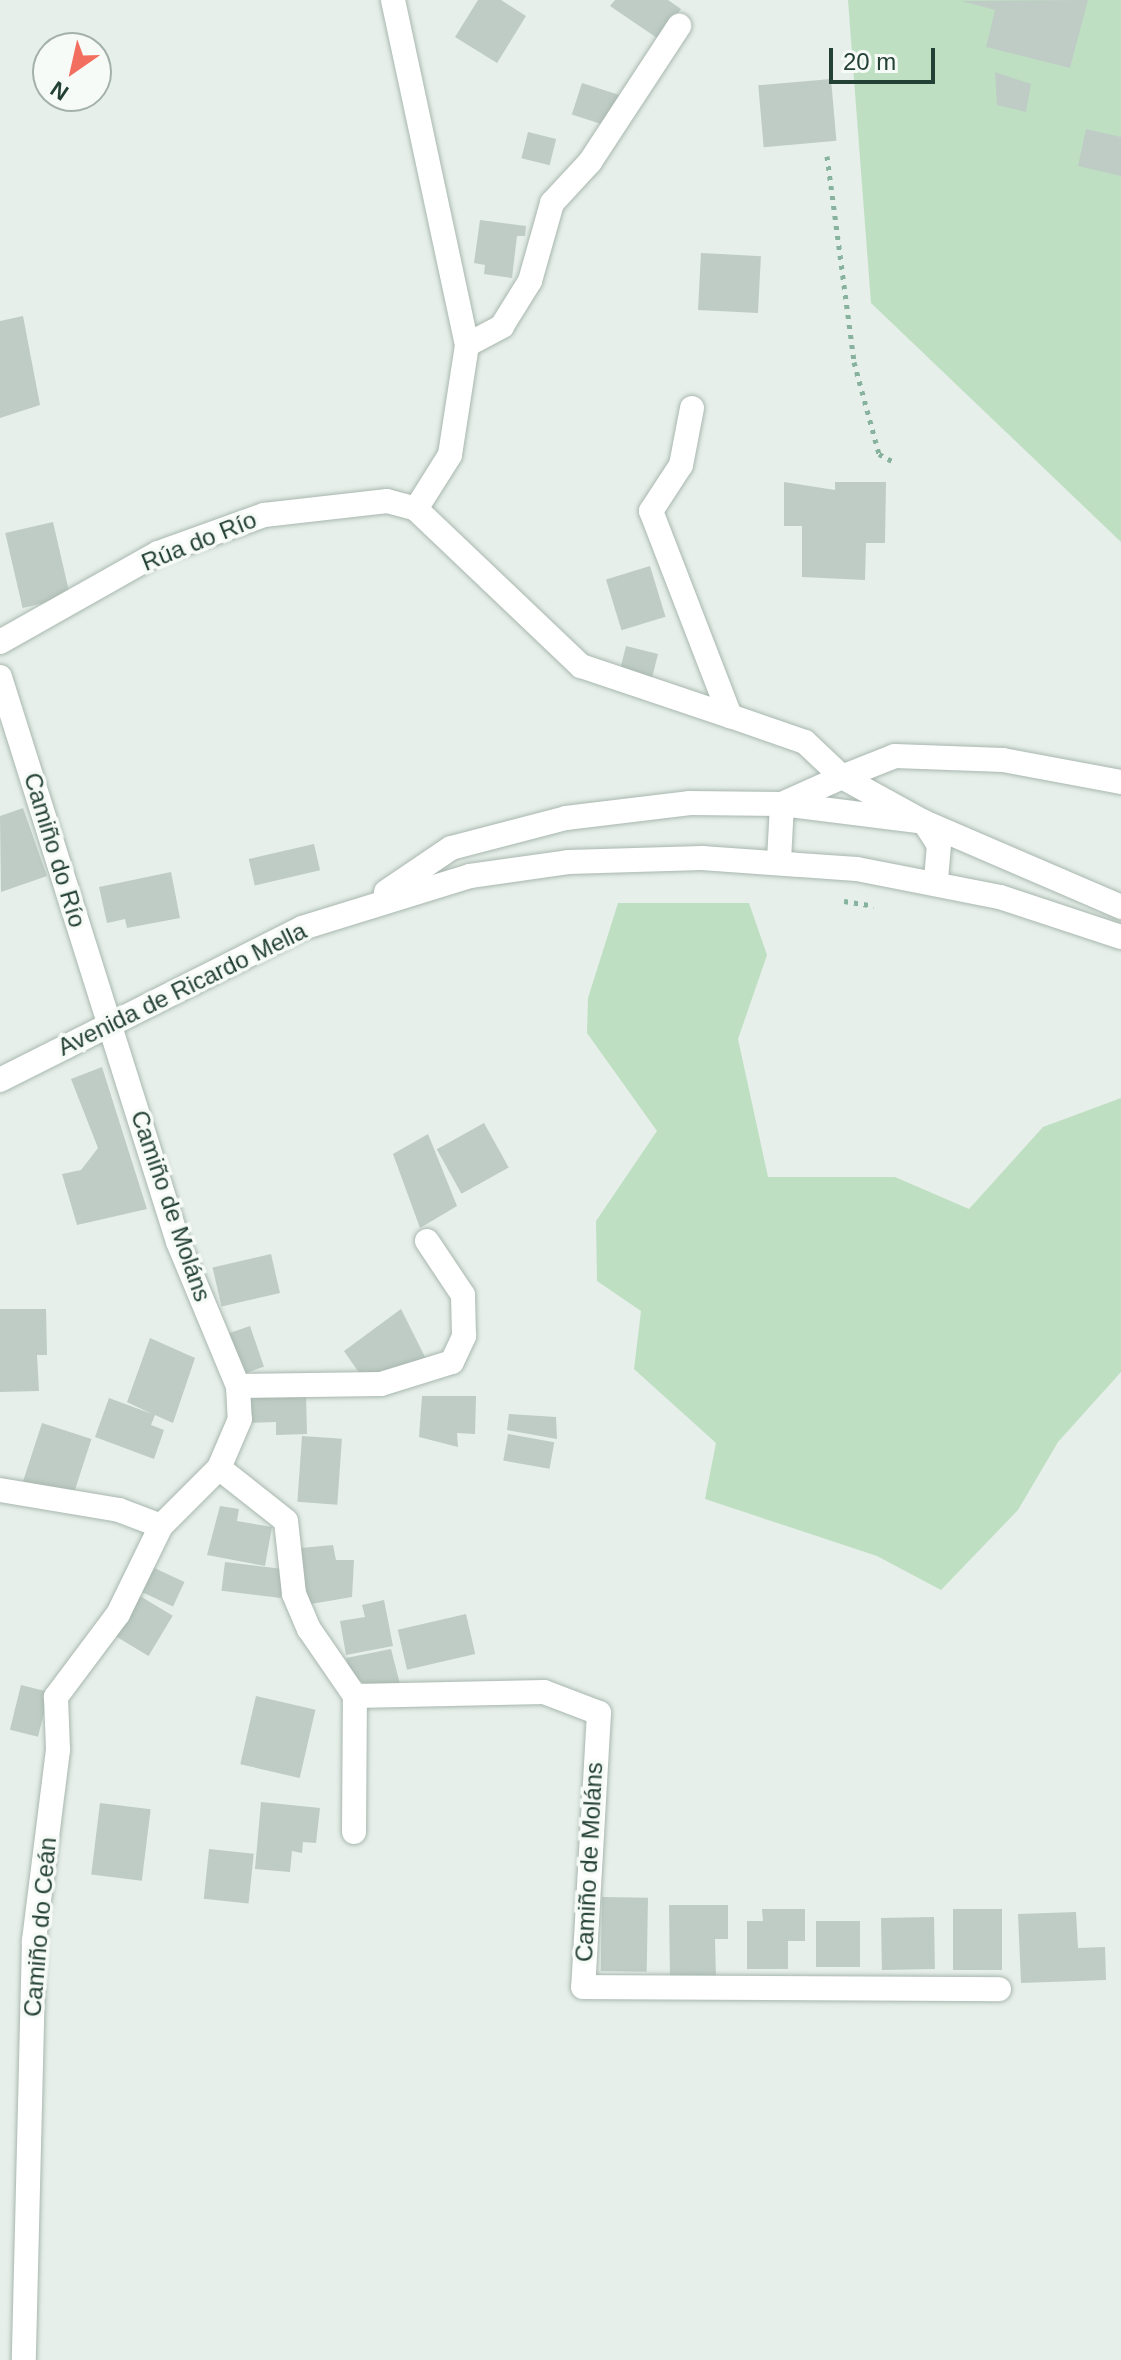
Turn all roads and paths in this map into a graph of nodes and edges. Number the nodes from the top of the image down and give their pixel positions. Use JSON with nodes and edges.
{"nodes":[{"id":1,"x":393,"y":0,"type":"edge"},
{"id":2,"x":679,"y":26,"type":"dead end"},
{"id":3,"x":827,"y":156,"type":"dead end"},
{"id":4,"x":467,"y":345,"type":"junction"},
{"id":5,"x":692,"y":408,"type":"dead end"},
{"id":6,"x":896,"y":463,"type":"dead end"},
{"id":7,"x":416,"y":509,"type":"junction"},
{"id":8,"x":0,"y":642,"type":"edge"},
{"id":9,"x":0,"y":677,"type":"edge"},
{"id":10,"x":730,"y":716,"type":"junction"},
{"id":11,"x":842,"y":777,"type":"junction"},
{"id":12,"x":1121,"y":782,"type":"edge"},
{"id":13,"x":782,"y":804,"type":"junction"},
{"id":14,"x":924,"y":822,"type":"junction"},
{"id":15,"x":779,"y":860,"type":"junction"},
{"id":16,"x":936,"y":882,"type":"junction"},
{"id":17,"x":829,"y":899,"type":"dead end"},
{"id":18,"x":370,"y":902,"type":"junction"},
{"id":19,"x":1121,"y":907,"type":"edge"},
{"id":20,"x":885,"y":908,"type":"dead end"},
{"id":21,"x":1121,"y":937,"type":"edge"},
{"id":22,"x":109,"y":1024,"type":"junction"},
{"id":23,"x":0,"y":1080,"type":"edge"},
{"id":24,"x":427,"y":1241,"type":"dead end"},
{"id":25,"x":238,"y":1386,"type":"junction"},
{"id":26,"x":219,"y":1468,"type":"junction"},
{"id":27,"x":0,"y":1490,"type":"edge"},
{"id":28,"x":161,"y":1526,"type":"junction"},
{"id":29,"x":355,"y":1696,"type":"junction"},
{"id":30,"x":354,"y":1832,"type":"dead end"},
{"id":31,"x":999,"y":1989,"type":"dead end"},
{"id":32,"x":24,"y":2360,"type":"edge"}],
"edges":[{"from":1,"to":4,"type":"street"},
{"from":2,"to":4,"type":"street"},
{"from":3,"to":6,"type":"path"},
{"from":4,"to":7,"type":"street"},
{"from":5,"to":10,"type":"street"},
{"from":7,"to":8,"type":"street","name":"Rúa do Río"},
{"from":7,"to":10,"type":"street"},
{"from":9,"to":22,"type":"street","name":"Camiño do Río"},
{"from":10,"to":11,"type":"street"},
{"from":11,"to":12,"type":"street"},
{"from":11,"to":13,"type":"street"},
{"from":11,"to":14,"type":"street"},
{"from":13,"to":14,"type":"street"},
{"from":13,"to":15,"type":"street"},
{"from":13,"to":18,"type":"street"},
{"from":14,"to":16,"type":"street"},
{"from":14,"to":19,"type":"street"},
{"from":15,"to":16,"type":"street","name":"Avenida de Ricardo Mella"},
{"from":15,"to":18,"type":"street","name":"Avenida de Ricardo Mella"},
{"from":16,"to":21,"type":"street","name":"Avenida de Ricardo Mella"},
{"from":17,"to":20,"type":"path"},
{"from":18,"to":22,"type":"street","name":"Avenida de Ricardo Mella"},
{"from":22,"to":23,"type":"street","name":"Avenida de Ricardo Mella"},
{"from":22,"to":25,"type":"street","name":"Camiño de Moláns"},
{"from":24,"to":25,"type":"street"},
{"from":25,"to":26,"type":"street","name":"Camiño de Moláns"},
{"from":26,"to":28,"type":"street","name":"Camiño de Moláns"},
{"from":26,"to":29,"type":"street"},
{"from":27,"to":28,"type":"street"},
{"from":28,"to":32,"type":"street","name":"Camiño do Ceán"},
{"from":29,"to":30,"type":"street"},
{"from":29,"to":31,"type":"street","name":"Camiño de Moláns"}]}
